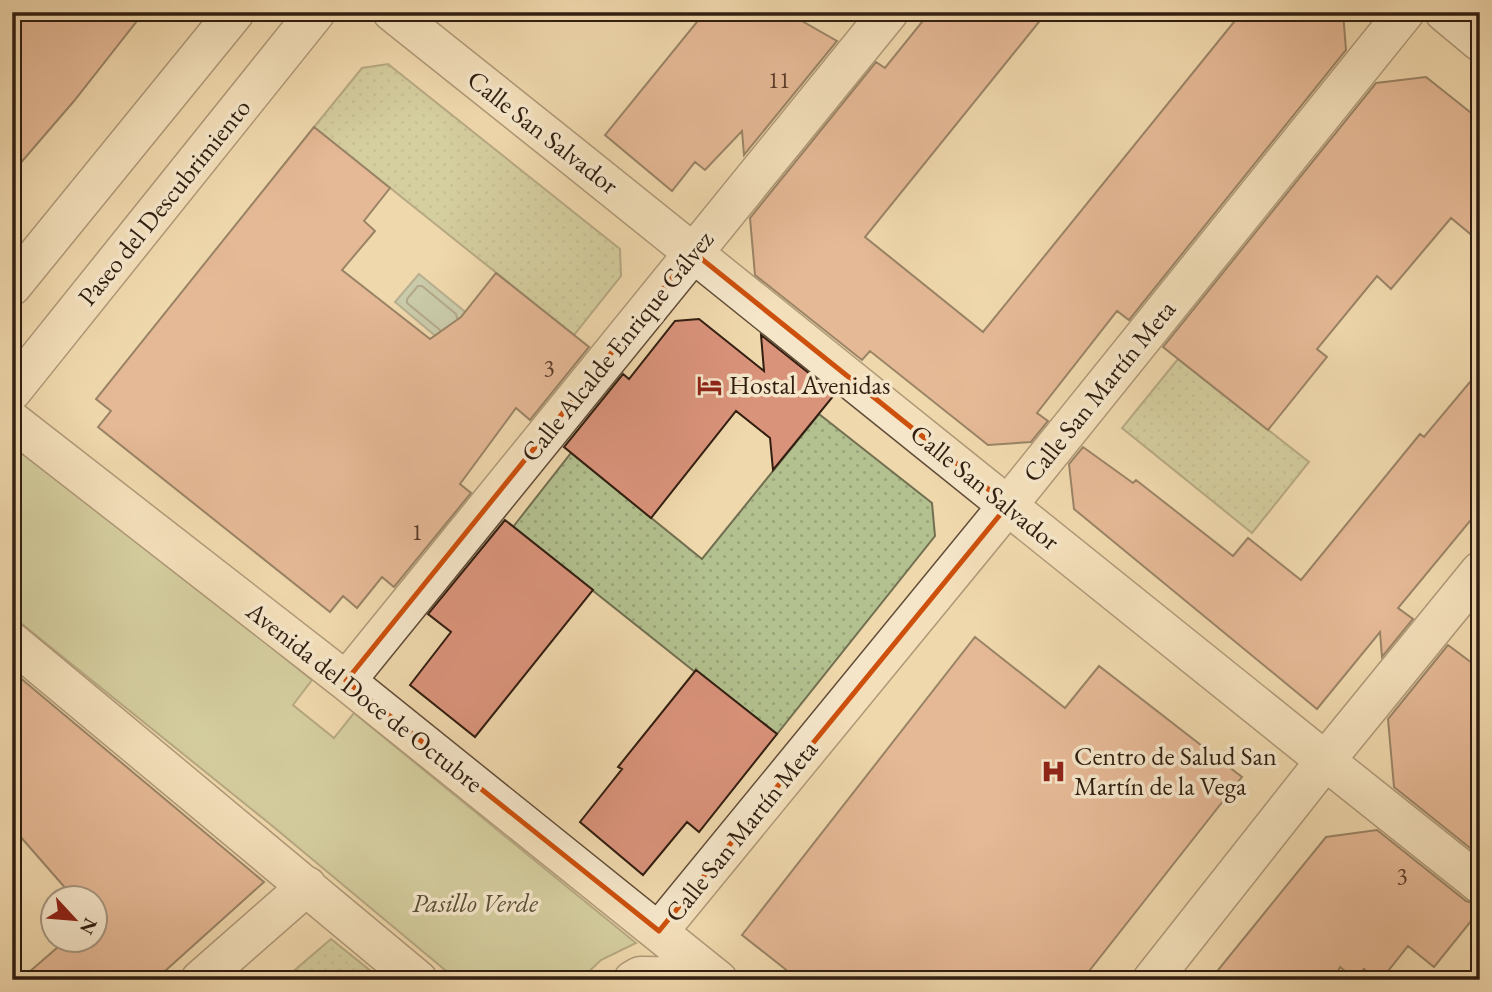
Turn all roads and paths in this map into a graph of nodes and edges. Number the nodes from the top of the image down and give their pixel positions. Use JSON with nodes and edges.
{"nodes":[{"id":1,"x":235,"y":12,"type":"edge"},
{"id":2,"x":316,"y":12,"type":"edge"},
{"id":3,"x":392,"y":12,"type":"edge"},
{"id":4,"x":888,"y":12,"type":"edge"},
{"id":5,"x":1405,"y":12,"type":"edge"},
{"id":6,"x":1444,"y":12,"type":"edge"},
{"id":7,"x":1480,"y":42,"type":"edge"},
{"id":8,"x":693,"y":252,"type":"junction"},
{"id":9,"x":12,"y":286,"type":"edge"},
{"id":10,"x":12,"y":391,"type":"edge"},
{"id":11,"x":12,"y":421,"type":"edge"},
{"id":12,"x":1008,"y":505,"type":"junction"},
{"id":13,"x":1480,"y":571,"type":"edge"},
{"id":14,"x":12,"y":642,"type":"edge"},
{"id":15,"x":346,"y":681,"type":"junction"},
{"id":16,"x":1325,"y":761,"type":"junction"},
{"id":17,"x":1480,"y":884,"type":"edge"},
{"id":18,"x":307,"y":886,"type":"junction"},
{"id":19,"x":659,"y":931,"type":"junction"},
{"id":20,"x":716,"y":978,"type":"edge"},
{"id":21,"x":200,"y":980,"type":"edge"},
{"id":22,"x":418,"y":980,"type":"edge"},
{"id":23,"x":633,"y":980,"type":"edge"},
{"id":24,"x":1152,"y":980,"type":"edge"}],
"edges":[{"from":1,"to":9,"type":"street"},
{"from":2,"to":10,"type":"street","name":"Paseo del Descubrimiento"},
{"from":3,"to":8,"type":"street","name":"Calle San Salvador"},
{"from":4,"to":8,"type":"street","name":"Calle Alcalde Enrique Gálvez"},
{"from":5,"to":12,"type":"street","name":"Calle San Martín Meta"},
{"from":6,"to":7,"type":"street"},
{"from":8,"to":12,"type":"street","name":"Calle San Salvador"},
{"from":8,"to":15,"type":"street","name":"Calle Alcalde Enrique Gálvez"},
{"from":11,"to":15,"type":"street","name":"Avenida del Doce de Octubre"},
{"from":12,"to":16,"type":"street","name":"Calle San Salvador"},
{"from":12,"to":19,"type":"street","name":"Calle San Martín Meta"},
{"from":13,"to":16,"type":"street"},
{"from":14,"to":18,"type":"street"},
{"from":15,"to":19,"type":"street","name":"Avenida del Doce de Octubre"},
{"from":16,"to":17,"type":"street","name":"Calle San Salvador"},
{"from":16,"to":24,"type":"street"},
{"from":18,"to":21,"type":"street"},
{"from":18,"to":22,"type":"street"},
{"from":19,"to":20,"type":"street","name":"Avenida del Doce de Octubre"},
{"from":20,"to":23,"type":"street","name":"Avenida del Doce de Octubre"}]}
